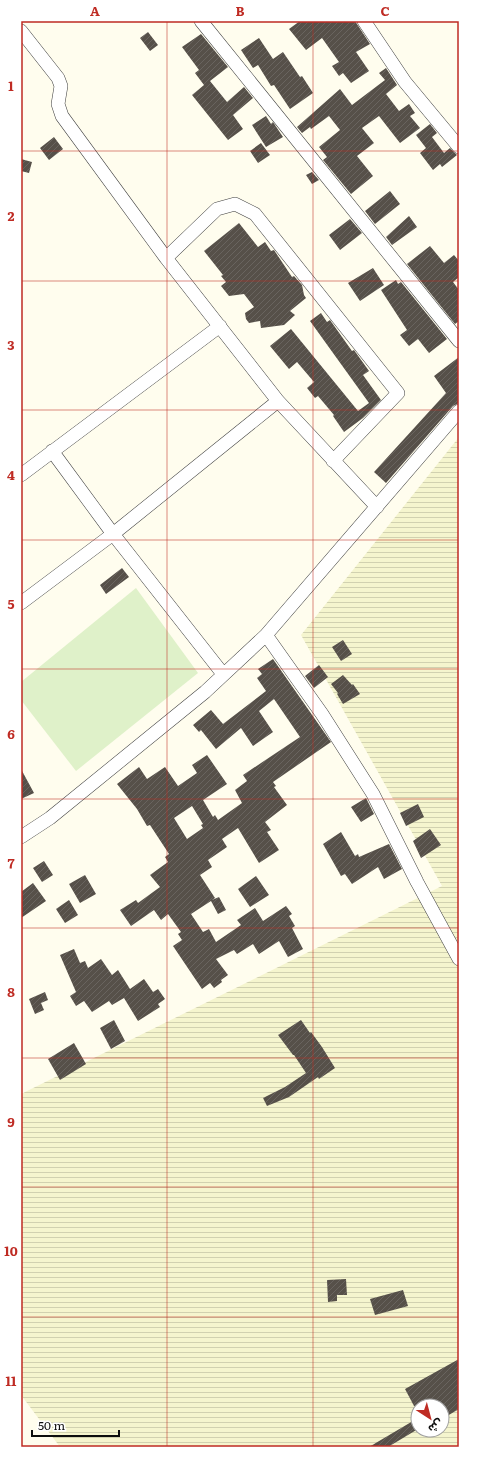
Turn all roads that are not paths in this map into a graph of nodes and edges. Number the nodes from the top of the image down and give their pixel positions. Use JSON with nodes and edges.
{"nodes":[{"id":1,"x":201,"y":21,"type":"edge"},
{"id":2,"x":364,"y":21,"type":"edge"},
{"id":3,"x":21,"y":31,"type":"edge"},
{"id":4,"x":459,"y":147,"type":"edge"},
{"id":5,"x":166,"y":258,"type":"junction"},
{"id":6,"x":220,"y":326,"type":"junction"},
{"id":7,"x":459,"y":341,"type":"edge"},
{"id":8,"x":278,"y":401,"type":"junction"},
{"id":9,"x":459,"y":411,"type":"edge"},
{"id":10,"x":52,"y":451,"type":"junction"},
{"id":11,"x":333,"y":461,"type":"junction"},
{"id":12,"x":21,"y":475,"type":"edge"},
{"id":13,"x":377,"y":507,"type":"junction"},
{"id":14,"x":114,"y":534,"type":"junction"},
{"id":15,"x":21,"y":603,"type":"edge"},
{"id":16,"x":266,"y":635,"type":"junction"},
{"id":17,"x":223,"y":674,"type":"junction"},
{"id":18,"x":21,"y":837,"type":"edge"},
{"id":19,"x":459,"y":959,"type":"edge"}],
"edges":[{"from":1,"to":7,"type":"street"},
{"from":2,"to":4,"type":"street"},
{"from":3,"to":5,"type":"street"},
{"from":5,"to":6,"type":"street"},
{"from":5,"to":11,"type":"street"},
{"from":6,"to":8,"type":"street"},
{"from":6,"to":10,"type":"street"},
{"from":8,"to":11,"type":"street"},
{"from":8,"to":14,"type":"street"},
{"from":9,"to":13,"type":"street"},
{"from":10,"to":12,"type":"street"},
{"from":10,"to":14,"type":"street"},
{"from":11,"to":13,"type":"street"},
{"from":13,"to":16,"type":"street"},
{"from":14,"to":15,"type":"street"},
{"from":14,"to":17,"type":"street"},
{"from":16,"to":17,"type":"street"},
{"from":16,"to":19,"type":"street"},
{"from":17,"to":18,"type":"street"}]}
